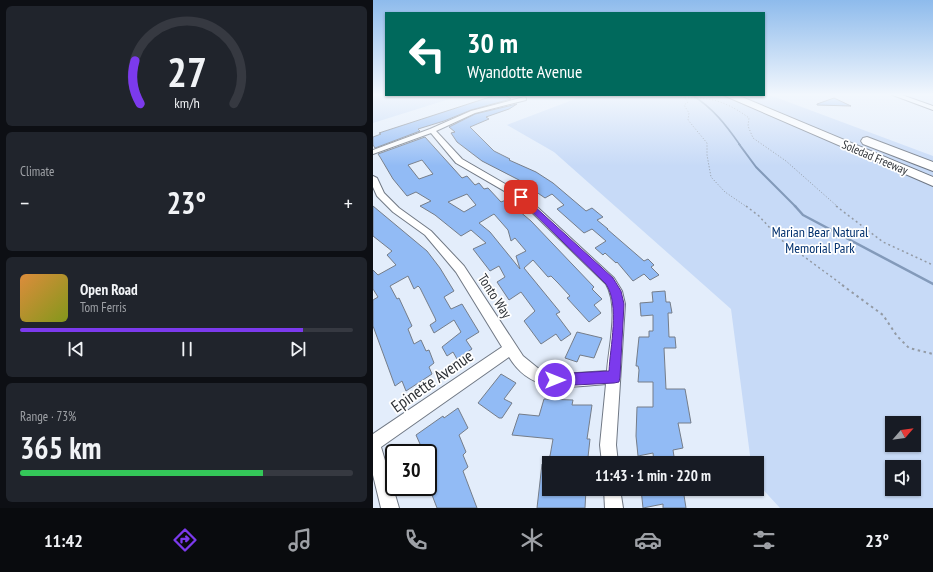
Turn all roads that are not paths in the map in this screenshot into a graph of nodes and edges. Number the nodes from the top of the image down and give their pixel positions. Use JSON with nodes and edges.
{"nodes":[{"id":1,"x":460,"y":118,"type":"edge"},
{"id":2,"x":782,"y":118,"type":"edge"},
{"id":3,"x":809,"y":118,"type":"edge"},
{"id":4,"x":432,"y":130,"type":"junction"},
{"id":5,"x":373,"y":152,"type":"edge"},
{"id":6,"x":933,"y":167,"type":"edge"},
{"id":7,"x":373,"y":178,"type":"edge"},
{"id":8,"x":933,"y":182,"type":"edge"},
{"id":9,"x":511,"y":348,"type":"junction"},
{"id":10,"x":614,"y":377,"type":"junction"},
{"id":11,"x":373,"y":444,"type":"edge"},
{"id":12,"x":609,"y":456,"type":"edge"},
{"id":13,"x":612,"y":496,"type":"edge"},
{"id":14,"x":390,"y":508,"type":"edge"},
{"id":15,"x":613,"y":508,"type":"edge"}],
"edges":[{"from":1,"to":4,"type":"street"},
{"from":2,"to":8,"type":"highway","name":"Soledad Freeway"},
{"from":3,"to":6,"type":"highway","name":"Soledad Freeway"},
{"from":4,"to":5,"type":"street"},
{"from":4,"to":10,"type":"street"},
{"from":7,"to":9,"type":"street","name":"Tonto Way"},
{"from":9,"to":10,"type":"street","name":"Tonto Way"},
{"from":9,"to":11,"type":"street","name":"Epinette Avenue"},
{"from":10,"to":12,"type":"street"},
{"from":11,"to":14,"type":"street"},
{"from":13,"to":15,"type":"street"}]}
